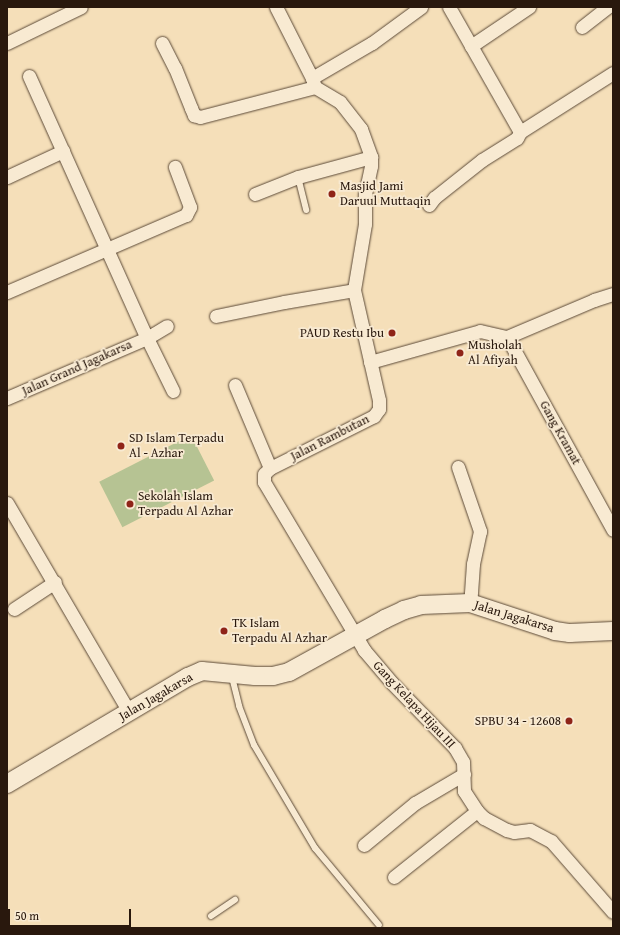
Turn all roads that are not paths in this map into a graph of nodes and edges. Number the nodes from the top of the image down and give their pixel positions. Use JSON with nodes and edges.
{"nodes":[{"id":1,"x":81,"y":7,"type":"edge"},
{"id":2,"x":276,"y":7,"type":"edge"},
{"id":3,"x":421,"y":7,"type":"edge"},
{"id":4,"x":449,"y":7,"type":"edge"},
{"id":5,"x":529,"y":7,"type":"edge"},
{"id":6,"x":608,"y":7,"type":"edge"},
{"id":7,"x":582,"y":27,"type":"dead end"},
{"id":8,"x":162,"y":42,"type":"dead end"},
{"id":9,"x":7,"y":43,"type":"edge"},
{"id":10,"x":471,"y":46,"type":"junction"},
{"id":11,"x":613,"y":73,"type":"edge"},
{"id":12,"x":29,"y":76,"type":"dead end"},
{"id":13,"x":314,"y":83,"type":"junction"},
{"id":14,"x":520,"y":132,"type":"junction"},
{"id":15,"x":63,"y":151,"type":"junction"},
{"id":16,"x":371,"y":157,"type":"junction"},
{"id":17,"x":174,"y":167,"type":"dead end"},
{"id":18,"x":7,"y":177,"type":"edge"},
{"id":19,"x":298,"y":178,"type":"junction"},
{"id":20,"x":255,"y":194,"type":"dead end"},
{"id":21,"x":430,"y":205,"type":"dead end"},
{"id":22,"x":306,"y":210,"type":"dead end"},
{"id":23,"x":107,"y":248,"type":"junction"},
{"id":24,"x":354,"y":290,"type":"junction"},
{"id":25,"x":7,"y":292,"type":"edge"},
{"id":26,"x":613,"y":294,"type":"edge"},
{"id":27,"x":216,"y":316,"type":"dead end"},
{"id":28,"x":167,"y":326,"type":"dead end"},
{"id":29,"x":507,"y":337,"type":"junction"},
{"id":30,"x":147,"y":338,"type":"junction"},
{"id":31,"x":370,"y":362,"type":"junction"},
{"id":32,"x":235,"y":385,"type":"dead end"},
{"id":33,"x":173,"y":391,"type":"dead end"},
{"id":34,"x":7,"y":398,"type":"edge"},
{"id":35,"x":458,"y":467,"type":"dead end"},
{"id":36,"x":270,"y":468,"type":"junction"},
{"id":37,"x":7,"y":503,"type":"edge"},
{"id":38,"x":613,"y":530,"type":"edge"},
{"id":39,"x":55,"y":582,"type":"junction"},
{"id":40,"x":470,"y":603,"type":"junction"},
{"id":41,"x":14,"y":609,"type":"dead end"},
{"id":42,"x":613,"y":631,"type":"edge"},
{"id":43,"x":355,"y":636,"type":"junction"},
{"id":44,"x":232,"y":673,"type":"junction"},
{"id":45,"x":129,"y":712,"type":"junction"},
{"id":46,"x":464,"y":774,"type":"junction"},
{"id":47,"x":7,"y":784,"type":"edge"},
{"id":48,"x":477,"y":811,"type":"junction"},
{"id":49,"x":364,"y":845,"type":"dead end"},
{"id":50,"x":394,"y":877,"type":"dead end"},
{"id":51,"x":235,"y":900,"type":"dead end"},
{"id":52,"x":613,"y":912,"type":"edge"},
{"id":53,"x":211,"y":916,"type":"dead end"},
{"id":54,"x":379,"y":925,"type":"dead end"}],
"edges":[{"from":1,"to":9,"type":"street"},
{"from":2,"to":13,"type":"street"},
{"from":3,"to":13,"type":"street"},
{"from":4,"to":10,"type":"street"},
{"from":5,"to":10,"type":"street"},
{"from":6,"to":7,"type":"street"},
{"from":8,"to":13,"type":"street"},
{"from":10,"to":14,"type":"street"},
{"from":11,"to":14,"type":"street"},
{"from":12,"to":15,"type":"street","name":"Jalan Grand Jagakarsa"},
{"from":13,"to":16,"type":"street","name":"Jalan Rambutan"},
{"from":14,"to":21,"type":"street"},
{"from":15,"to":18,"type":"street"},
{"from":15,"to":23,"type":"street","name":"Jalan Grand Jagakarsa"},
{"from":16,"to":19,"type":"street"},
{"from":16,"to":24,"type":"street","name":"Jalan Rambutan"},
{"from":17,"to":23,"type":"street"},
{"from":19,"to":20,"type":"street"},
{"from":19,"to":22,"type":"lane"},
{"from":23,"to":25,"type":"street"},
{"from":23,"to":30,"type":"street","name":"Jalan Grand Jagakarsa"},
{"from":24,"to":27,"type":"street"},
{"from":24,"to":31,"type":"street","name":"Jalan Rambutan"},
{"from":26,"to":29,"type":"street"},
{"from":28,"to":30,"type":"street","name":"Jalan Grand Jagakarsa"},
{"from":29,"to":31,"type":"street"},
{"from":29,"to":38,"type":"street","name":"Gang Kramat"},
{"from":30,"to":33,"type":"street","name":"Jalan Grand Jagakarsa"},
{"from":30,"to":34,"type":"street","name":"Jalan Grand Jagakarsa"},
{"from":31,"to":36,"type":"street","name":"Jalan Rambutan"},
{"from":32,"to":36,"type":"street"},
{"from":35,"to":40,"type":"street"},
{"from":36,"to":43,"type":"street"},
{"from":37,"to":39,"type":"street"},
{"from":39,"to":41,"type":"street"},
{"from":39,"to":45,"type":"street"},
{"from":40,"to":42,"type":"main road","name":"Jalan Jagakarsa"},
{"from":40,"to":43,"type":"main road","name":"Jalan Jagakarsa"},
{"from":43,"to":44,"type":"main road","name":"Jalan Jagakarsa"},
{"from":43,"to":46,"type":"street","name":"Gang Kelapa Hijau III"},
{"from":44,"to":45,"type":"main road","name":"Jalan Jagakarsa"},
{"from":44,"to":54,"type":"lane"},
{"from":45,"to":47,"type":"main road","name":"Jalan Jagakarsa"},
{"from":46,"to":48,"type":"street","name":"Gang Kelapa Hijau III"},
{"from":46,"to":49,"type":"street"},
{"from":48,"to":50,"type":"street"},
{"from":48,"to":52,"type":"street","name":"Gang Kelapa Hijau III"},
{"from":51,"to":53,"type":"lane"}]}
